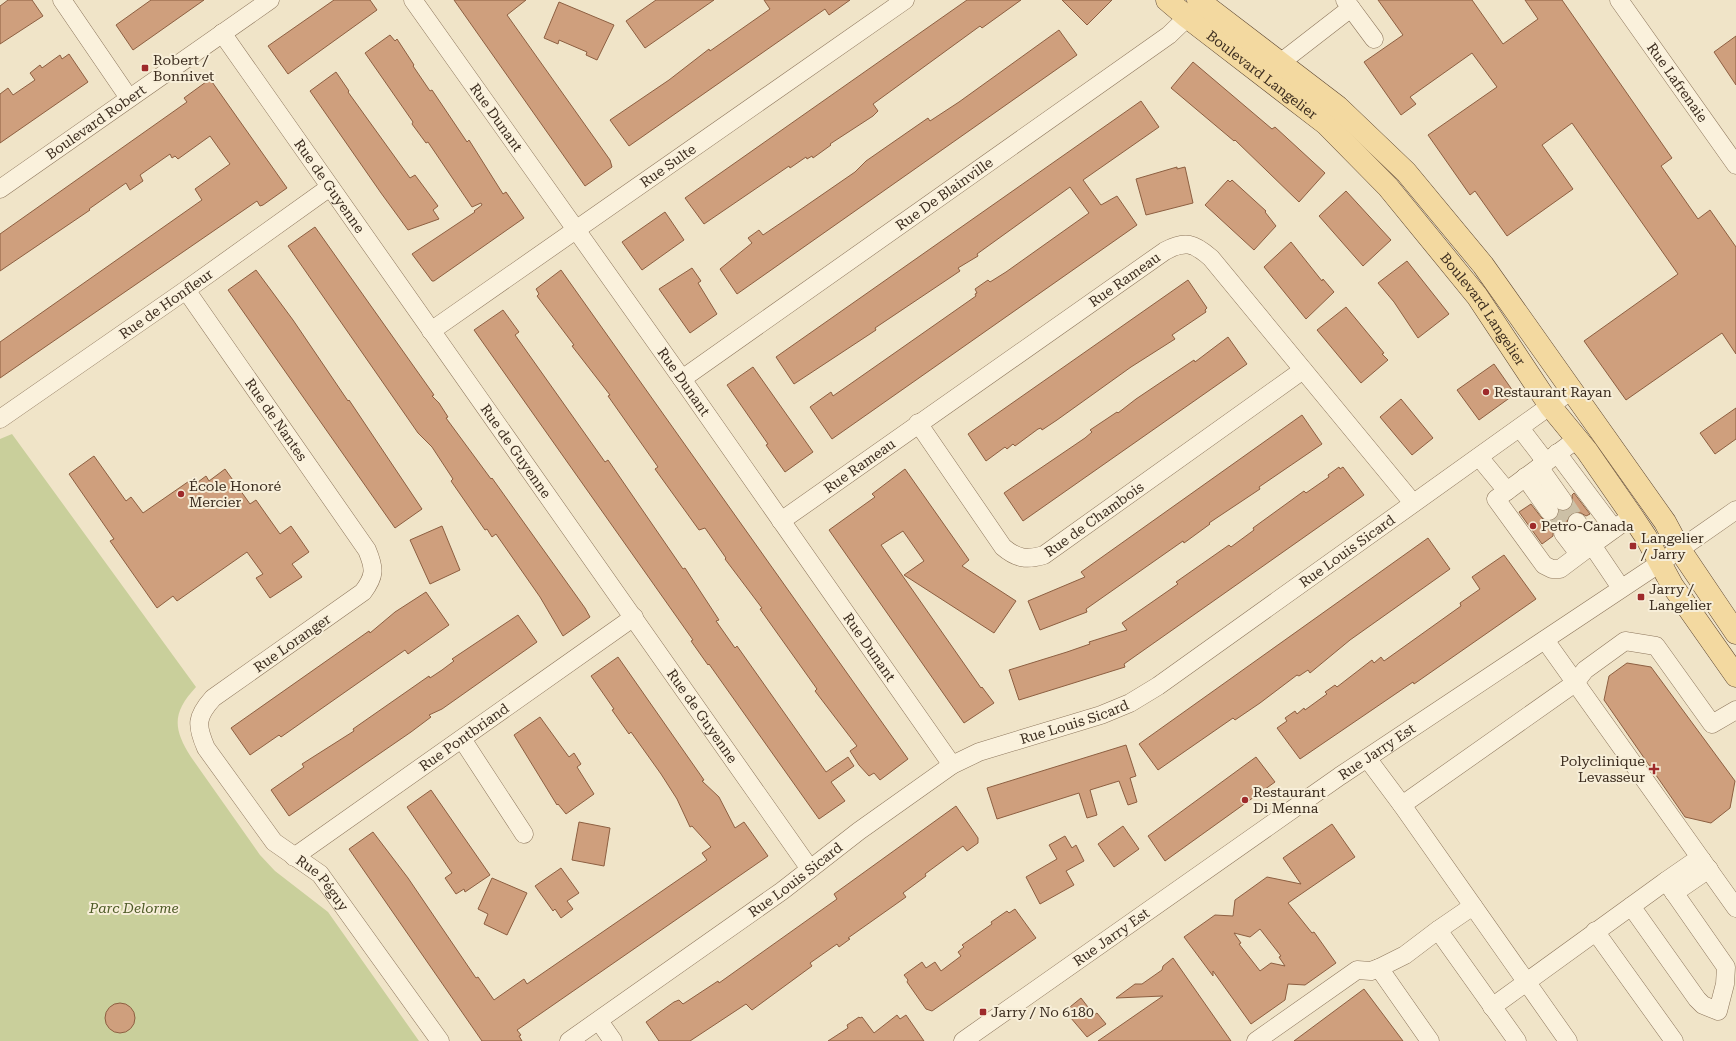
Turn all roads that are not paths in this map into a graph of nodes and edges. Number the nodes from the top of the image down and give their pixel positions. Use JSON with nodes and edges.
{"nodes":[{"id":1,"x":62,"y":0,"type":"edge"},
{"id":2,"x":270,"y":0,"type":"edge"},
{"id":3,"x":413,"y":0,"type":"edge"},
{"id":4,"x":905,"y":0,"type":"edge"},
{"id":5,"x":1167,"y":0,"type":"edge"},
{"id":6,"x":1619,"y":0,"type":"edge"},
{"id":7,"x":1348,"y":4,"type":"edge"},
{"id":8,"x":1198,"y":5,"type":"edge"},
{"id":9,"x":222,"y":33,"type":"junction"},
{"id":10,"x":1374,"y":39,"type":"dead end"},
{"id":11,"x":1280,"y":63,"type":"junction"},
{"id":12,"x":129,"y":98,"type":"junction"},
{"id":13,"x":1736,"y":164,"type":"edge"},
{"id":14,"x":330,"y":187,"type":"junction"},
{"id":15,"x":0,"y":189,"type":"edge"},
{"id":16,"x":576,"y":230,"type":"junction"},
{"id":17,"x":186,"y":290,"type":"junction"},
{"id":18,"x":431,"y":331,"type":"junction"},
{"id":19,"x":1303,"y":370,"type":"junction"},
{"id":20,"x":682,"y":379,"type":"junction"},
{"id":21,"x":1572,"y":390,"type":"junction"},
{"id":22,"x":1550,"y":406,"type":"junction"},
{"id":23,"x":0,"y":419,"type":"edge"},
{"id":24,"x":918,"y":423,"type":"junction"},
{"id":25,"x":1520,"y":428,"type":"junction"},
{"id":26,"x":1577,"y":439,"type":"junction"},
{"id":27,"x":1479,"y":457,"type":"junction"},
{"id":28,"x":1542,"y":465,"type":"junction"},
{"id":29,"x":1506,"y":491,"type":"junction"},
{"id":30,"x":1563,"y":501,"type":"tunnel mouth"},
{"id":31,"x":1413,"y":503,"type":"junction"},
{"id":32,"x":1736,"y":510,"type":"edge"},
{"id":33,"x":1549,"y":511,"type":"tunnel mouth"},
{"id":34,"x":1632,"y":516,"type":"junction"},
{"id":35,"x":781,"y":521,"type":"junction"},
{"id":36,"x":1577,"y":522,"type":"tunnel mouth"},
{"id":37,"x":1614,"y":529,"type":"junction"},
{"id":38,"x":1563,"y":533,"type":"tunnel mouth"},
{"id":39,"x":367,"y":550,"type":"joint"},
{"id":40,"x":1585,"y":550,"type":"junction"},
{"id":41,"x":1680,"y":550,"type":"junction"},
{"id":42,"x":1660,"y":563,"type":"junction"},
{"id":43,"x":1621,"y":588,"type":"junction"},
{"id":44,"x":634,"y":617,"type":"junction"},
{"id":45,"x":1736,"y":633,"type":"edge"},
{"id":46,"x":1545,"y":640,"type":"junction"},
{"id":47,"x":1736,"y":676,"type":"edge"},
{"id":48,"x":1575,"y":682,"type":"junction"},
{"id":49,"x":1736,"y":710,"type":"edge"},
{"id":50,"x":199,"y":731,"type":"joint"},
{"id":51,"x":462,"y":739,"type":"junction"},
{"id":52,"x":1367,"y":758,"type":"junction"},
{"id":53,"x":952,"y":765,"type":"junction"},
{"id":54,"x":1402,"y":805,"type":"junction"},
{"id":55,"x":524,"y":834,"type":"dead end"},
{"id":56,"x":294,"y":857,"type":"junction"},
{"id":57,"x":1705,"y":864,"type":"junction"},
{"id":58,"x":810,"y":869,"type":"junction"},
{"id":59,"x":1670,"y":887,"type":"junction"},
{"id":60,"x":1473,"y":906,"type":"junction"},
{"id":61,"x":1630,"y":906,"type":"junction"},
{"id":62,"x":1736,"y":908,"type":"edge"},
{"id":63,"x":1438,"y":930,"type":"junction"},
{"id":64,"x":1595,"y":932,"type":"junction"},
{"id":65,"x":1378,"y":968,"type":"junction"},
{"id":66,"x":1526,"y":982,"type":"junction"},
{"id":67,"x":1492,"y":1007,"type":"junction"},
{"id":68,"x":599,"y":1020,"type":"junction"},
{"id":69,"x":440,"y":1041,"type":"edge"},
{"id":70,"x":569,"y":1041,"type":"edge"},
{"id":71,"x":613,"y":1041,"type":"edge"},
{"id":72,"x":963,"y":1041,"type":"edge"},
{"id":73,"x":1256,"y":1041,"type":"edge"},
{"id":74,"x":1430,"y":1041,"type":"edge"},
{"id":75,"x":1517,"y":1041,"type":"edge"},
{"id":76,"x":1568,"y":1041,"type":"edge"},
{"id":77,"x":1674,"y":1041,"type":"edge"}],
"edges":[{"from":1,"to":12,"type":"street"},
{"from":2,"to":9,"type":"street","name":"Boulevard Robert"},
{"from":3,"to":16,"type":"street","name":"Rue Dunant"},
{"from":4,"to":16,"type":"street","name":"Rue Sulte"},
{"from":5,"to":8,"type":"main road","name":"Boulevard Langelier"},
{"from":6,"to":13,"type":"street","name":"Rue Lafrenaie"},
{"from":7,"to":10,"type":"street"},
{"from":7,"to":11,"type":"street"},
{"from":8,"to":11,"type":"main road","name":"Boulevard Langelier"},
{"from":8,"to":20,"type":"street","name":"Rue De Blainville"},
{"from":8,"to":22,"type":"main road","name":"Boulevard Langelier"},
{"from":9,"to":12,"type":"street","name":"Boulevard Robert"},
{"from":9,"to":14,"type":"street","name":"Rue de Guyenne"},
{"from":11,"to":21,"type":"main road","name":"Boulevard Langelier"},
{"from":12,"to":15,"type":"street","name":"Boulevard Robert"},
{"from":14,"to":17,"type":"street","name":"Rue de Honfleur"},
{"from":14,"to":18,"type":"street","name":"Rue de Guyenne"},
{"from":16,"to":18,"type":"street","name":"Rue Sulte"},
{"from":16,"to":20,"type":"street","name":"Rue Dunant"},
{"from":17,"to":23,"type":"street","name":"Rue de Honfleur"},
{"from":17,"to":39,"type":"street","name":"Rue de Nantes"},
{"from":18,"to":44,"type":"street","name":"Rue de Guyenne"},
{"from":19,"to":24,"type":"street","name":"Rue Rameau"},
{"from":19,"to":24,"type":"street","name":"Rue de Chambois"},
{"from":19,"to":31,"type":"street","name":"Rue Rameau"},
{"from":20,"to":35,"type":"street","name":"Rue Dunant"},
{"from":21,"to":22,"type":"street","name":"Rue Louis Sicard"},
{"from":21,"to":41,"type":"main road","name":"Boulevard Langelier"},
{"from":22,"to":25,"type":"street","name":"Rue Louis Sicard"},
{"from":22,"to":26,"type":"main road","name":"Boulevard Langelier"},
{"from":24,"to":35,"type":"street","name":"Rue Rameau"},
{"from":25,"to":27,"type":"street","name":"Rue Louis Sicard"},
{"from":25,"to":28,"type":"street"},
{"from":26,"to":28,"type":"street"},
{"from":26,"to":34,"type":"main road","name":"Boulevard Langelier"},
{"from":27,"to":29,"type":"street"},
{"from":27,"to":31,"type":"street","name":"Rue Louis Sicard"},
{"from":28,"to":29,"type":"street"},
{"from":28,"to":30,"type":"street"},
{"from":28,"to":33,"type":"street"},
{"from":28,"to":37,"type":"street"},
{"from":29,"to":40,"type":"street"},
{"from":31,"to":53,"type":"street","name":"Rue Louis Sicard"},
{"from":32,"to":41,"type":"street","name":"Rue Jarry Est"},
{"from":34,"to":37,"type":"street"},
{"from":34,"to":42,"type":"main road","name":"Boulevard Langelier"},
{"from":35,"to":53,"type":"street","name":"Rue Dunant"},
{"from":36,"to":40,"type":"street"},
{"from":37,"to":40,"type":"street"},
{"from":38,"to":40,"type":"street"},
{"from":39,"to":50,"type":"street","name":"Rue Loranger"},
{"from":40,"to":43,"type":"street"},
{"from":41,"to":42,"type":"street","name":"Rue Jarry Est"},
{"from":41,"to":45,"type":"main road","name":"Boulevard Langelier"},
{"from":42,"to":43,"type":"street","name":"Rue Jarry Est"},
{"from":42,"to":47,"type":"main road","name":"Boulevard Langelier"},
{"from":43,"to":46,"type":"street","name":"Rue Jarry Est"},
{"from":44,"to":51,"type":"street","name":"Rue Pontbriand"},
{"from":44,"to":58,"type":"street","name":"Rue de Guyenne"},
{"from":46,"to":48,"type":"street"},
{"from":46,"to":52,"type":"street","name":"Rue Jarry Est"},
{"from":48,"to":49,"type":"street"},
{"from":48,"to":54,"type":"street"},
{"from":48,"to":57,"type":"street"},
{"from":50,"to":56,"type":"street","name":"Rue Péguy"},
{"from":51,"to":55,"type":"street"},
{"from":51,"to":56,"type":"street","name":"Rue Pontbriand"},
{"from":52,"to":54,"type":"street"},
{"from":52,"to":72,"type":"street","name":"Rue Jarry Est"},
{"from":53,"to":58,"type":"street","name":"Rue Louis Sicard"},
{"from":54,"to":60,"type":"street"},
{"from":56,"to":69,"type":"street","name":"Rue Péguy"},
{"from":57,"to":59,"type":"street"},
{"from":57,"to":62,"type":"street"},
{"from":58,"to":68,"type":"street","name":"Rue Louis Sicard"},
{"from":59,"to":61,"type":"street"},
{"from":59,"to":61,"type":"street"},
{"from":60,"to":63,"type":"street"},
{"from":60,"to":66,"type":"street"},
{"from":61,"to":64,"type":"street"},
{"from":63,"to":65,"type":"street"},
{"from":63,"to":67,"type":"street"},
{"from":64,"to":66,"type":"street"},
{"from":64,"to":77,"type":"street"},
{"from":65,"to":73,"type":"street"},
{"from":65,"to":74,"type":"street"},
{"from":66,"to":67,"type":"street"},
{"from":66,"to":76,"type":"street"},
{"from":67,"to":75,"type":"street"},
{"from":68,"to":70,"type":"street","name":"Rue Louis Sicard"},
{"from":68,"to":71,"type":"street"}]}
